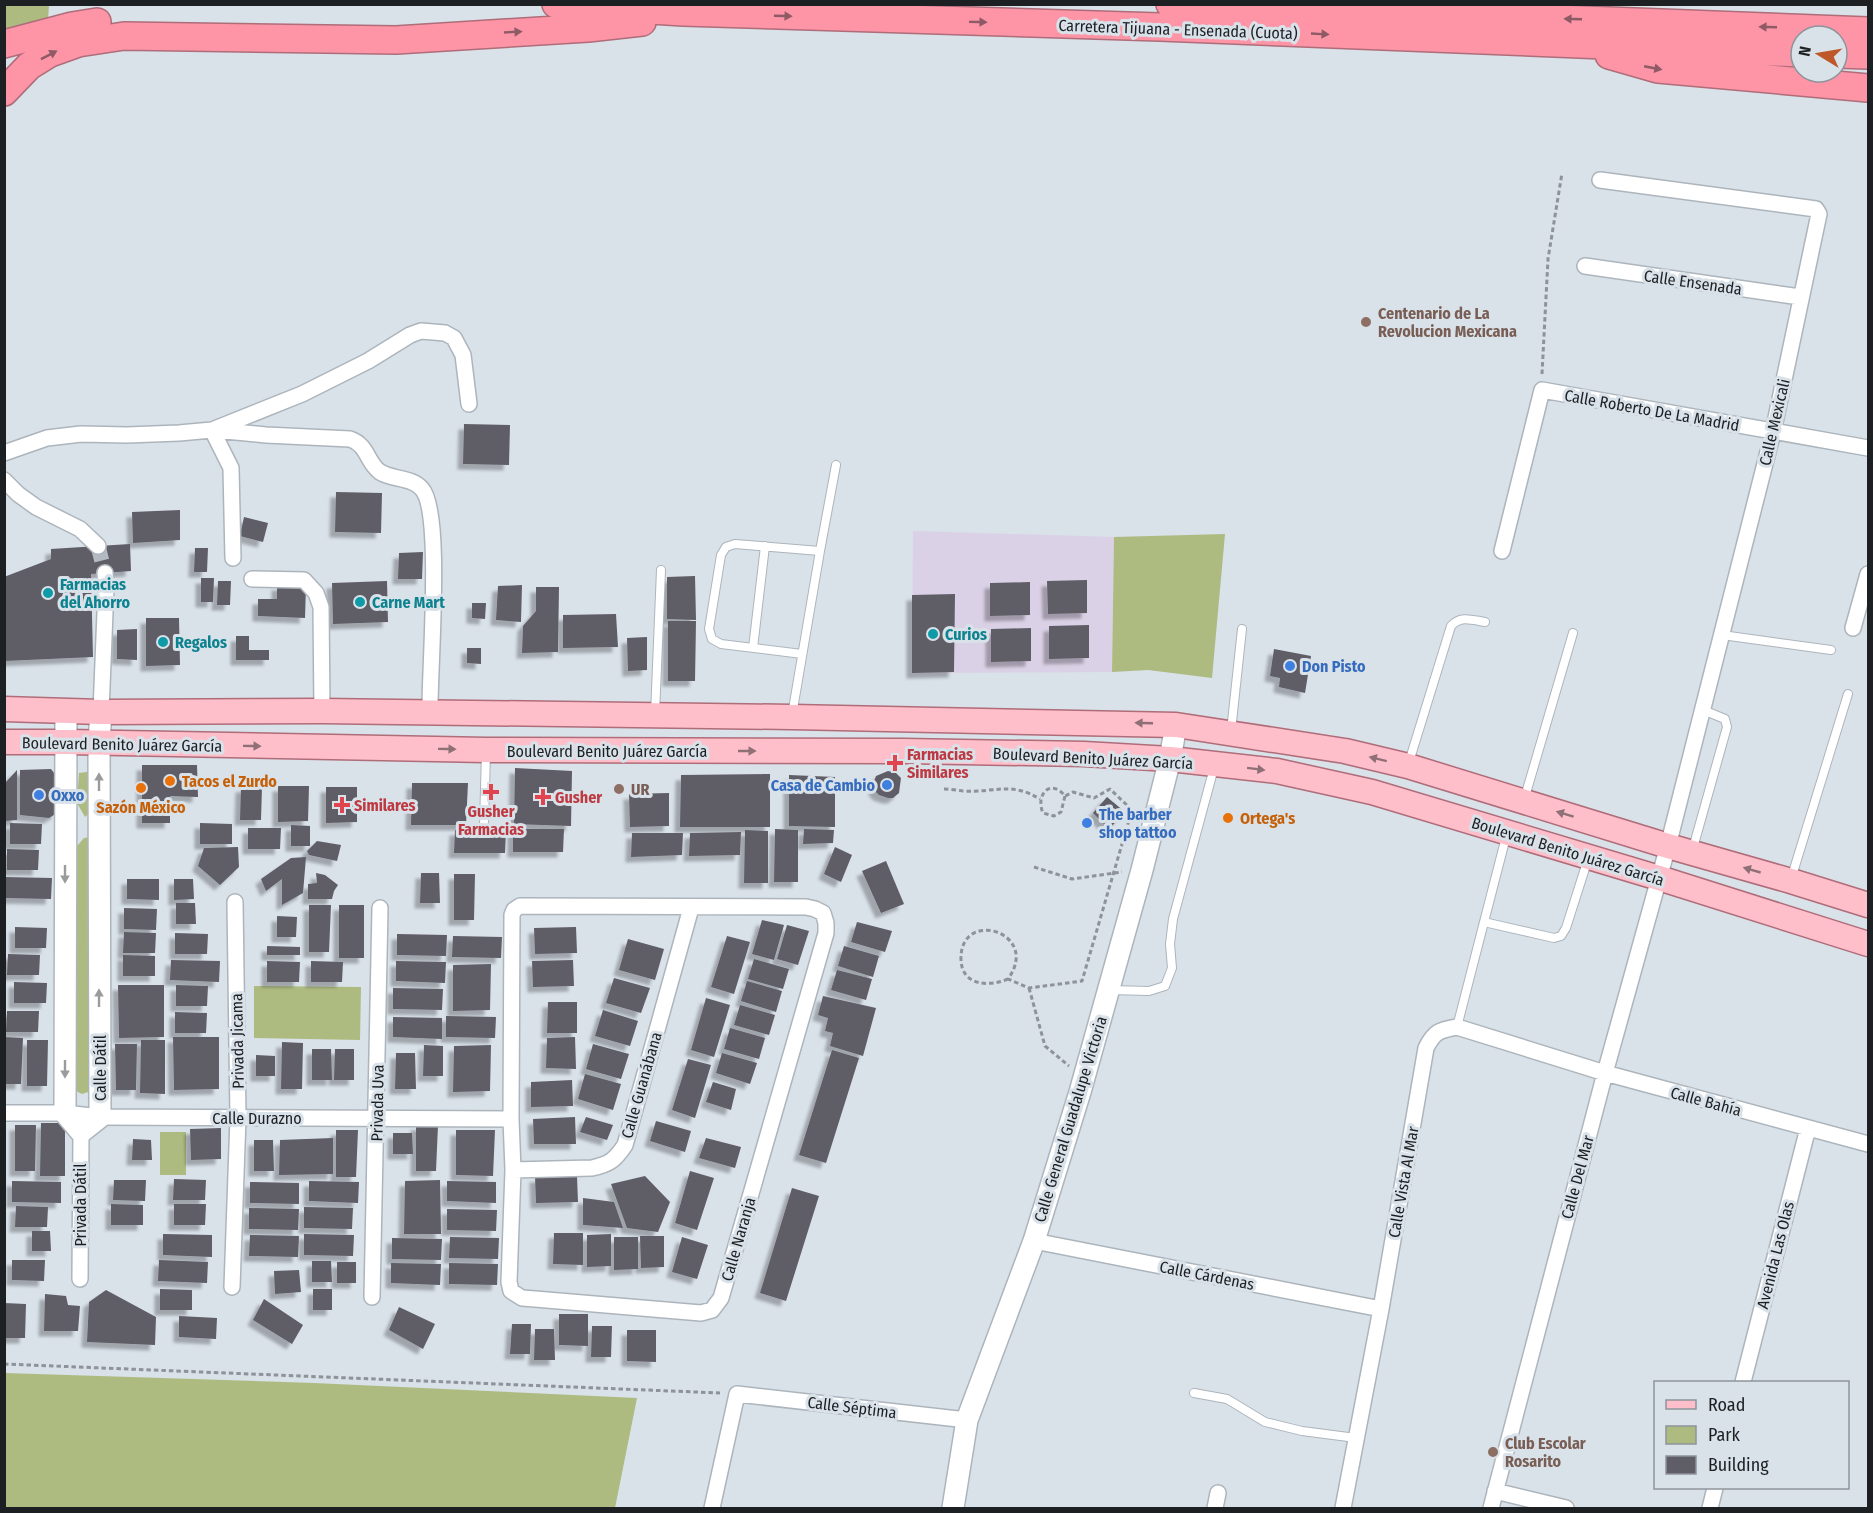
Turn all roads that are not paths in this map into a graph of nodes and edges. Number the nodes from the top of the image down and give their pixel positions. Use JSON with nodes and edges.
{"nodes":[{"id":1,"x":556,"y":4,"type":"edge"},
{"id":2,"x":1170,"y":4,"type":"edge"},
{"id":3,"x":683,"y":12,"type":"junction"},
{"id":4,"x":1869,"y":31,"type":"edge"},
{"id":5,"x":476,"y":34,"type":"junction"},
{"id":6,"x":4,"y":44,"type":"edge"},
{"id":7,"x":1577,"y":45,"type":"junction"},
{"id":8,"x":1789,"y":53,"type":"edge"},
{"id":9,"x":1849,"y":54,"type":"edge"},
{"id":10,"x":1869,"y":55,"type":"edge"},
{"id":11,"x":1869,"y":88,"type":"edge"},
{"id":12,"x":4,"y":92,"type":"edge"},
{"id":13,"x":1600,"y":180,"type":"dead end"},
{"id":14,"x":1585,"y":266,"type":"dead end"},
{"id":15,"x":1800,"y":297,"type":"junction"},
{"id":16,"x":470,"y":404,"type":"dead end"},
{"id":17,"x":212,"y":430,"type":"junction"},
{"id":18,"x":1773,"y":432,"type":"junction"},
{"id":19,"x":1869,"y":448,"type":"edge"},
{"id":20,"x":4,"y":453,"type":"edge"},
{"id":21,"x":836,"y":465,"type":"dead end"},
{"id":22,"x":4,"y":480,"type":"edge"},
{"id":23,"x":98,"y":546,"type":"tunnel mouth"},
{"id":24,"x":765,"y":546,"type":"junction"},
{"id":25,"x":820,"y":551,"type":"junction"},
{"id":26,"x":1502,"y":551,"type":"dead end"},
{"id":27,"x":233,"y":558,"type":"dead end"},
{"id":28,"x":661,"y":570,"type":"dead end"},
{"id":29,"x":105,"y":573,"type":"tunnel mouth"},
{"id":30,"x":1869,"y":574,"type":"edge"},
{"id":31,"x":252,"y":579,"type":"dead end"},
{"id":32,"x":1485,"y":622,"type":"dead end"},
{"id":33,"x":1853,"y":628,"type":"dead end"},
{"id":34,"x":1242,"y":629,"type":"dead end"},
{"id":35,"x":1573,"y":633,"type":"dead end"},
{"id":36,"x":1722,"y":635,"type":"junction"},
{"id":37,"x":753,"y":648,"type":"junction"},
{"id":38,"x":1831,"y":650,"type":"dead end"},
{"id":39,"x":802,"y":654,"type":"junction"},
{"id":40,"x":1848,"y":694,"type":"dead end"},
{"id":41,"x":4,"y":709,"type":"edge"},
{"id":42,"x":66,"y":710,"type":"junction"},
{"id":43,"x":1703,"y":710,"type":"junction"},
{"id":44,"x":322,"y":711,"type":"junction"},
{"id":45,"x":101,"y":712,"type":"junction"},
{"id":46,"x":430,"y":712,"type":"junction"},
{"id":47,"x":655,"y":715,"type":"junction"},
{"id":48,"x":792,"y":717,"type":"junction"},
{"id":49,"x":1176,"y":725,"type":"junction"},
{"id":50,"x":1231,"y":733,"type":"junction"},
{"id":51,"x":4,"y":742,"type":"edge"},
{"id":52,"x":67,"y":742,"type":"junction"},
{"id":53,"x":99,"y":742,"type":"junction"},
{"id":54,"x":486,"y":750,"type":"junction"},
{"id":55,"x":1170,"y":759,"type":"junction"},
{"id":56,"x":1214,"y":764,"type":"junction"},
{"id":57,"x":1408,"y":766,"type":"junction"},
{"id":58,"x":1523,"y":801,"type":"junction"},
{"id":59,"x":484,"y":825,"type":"dead end"},
{"id":60,"x":1508,"y":832,"type":"junction"},
{"id":61,"x":65,"y":833,"type":"junction"},
{"id":62,"x":99,"y":834,"type":"junction"},
{"id":63,"x":1668,"y":846,"type":"junction"},
{"id":64,"x":1692,"y":853,"type":"junction"},
{"id":65,"x":1588,"y":857,"type":"junction"},
{"id":66,"x":1659,"y":878,"type":"junction"},
{"id":67,"x":1791,"y":881,"type":"junction"},
{"id":68,"x":235,"y":902,"type":"dead end"},
{"id":69,"x":1869,"y":905,"type":"edge"},
{"id":70,"x":380,"y":908,"type":"dead end"},
{"id":71,"x":691,"y":908,"type":"junction"},
{"id":72,"x":1484,"y":922,"type":"junction"},
{"id":73,"x":1869,"y":944,"type":"edge"},
{"id":74,"x":1108,"y":990,"type":"junction"},
{"id":75,"x":1457,"y":1027,"type":"junction"},
{"id":76,"x":1605,"y":1073,"type":"junction"},
{"id":77,"x":4,"y":1113,"type":"edge"},
{"id":78,"x":64,"y":1113,"type":"junction"},
{"id":79,"x":100,"y":1117,"type":"junction"},
{"id":80,"x":238,"y":1118,"type":"junction"},
{"id":81,"x":377,"y":1119,"type":"junction"},
{"id":82,"x":511,"y":1119,"type":"junction"},
{"id":83,"x":1808,"y":1128,"type":"junction"},
{"id":84,"x":81,"y":1132,"type":"junction"},
{"id":85,"x":1869,"y":1144,"type":"edge"},
{"id":86,"x":513,"y":1170,"type":"junction"},
{"id":87,"x":1034,"y":1241,"type":"junction"},
{"id":88,"x":80,"y":1279,"type":"dead end"},
{"id":89,"x":232,"y":1287,"type":"dead end"},
{"id":90,"x":372,"y":1297,"type":"dead end"},
{"id":91,"x":1381,"y":1309,"type":"junction"},
{"id":92,"x":1744,"y":1381,"type":"edge"},
{"id":93,"x":1194,"y":1393,"type":"dead end"},
{"id":94,"x":967,"y":1420,"type":"junction"},
{"id":95,"x":1356,"y":1438,"type":"junction"},
{"id":96,"x":1715,"y":1489,"type":"edge"},
{"id":97,"x":1495,"y":1491,"type":"junction"},
{"id":98,"x":1218,"y":1493,"type":"dead end"},
{"id":99,"x":712,"y":1509,"type":"edge"},
{"id":100,"x":954,"y":1509,"type":"edge"},
{"id":101,"x":1215,"y":1509,"type":"edge"},
{"id":102,"x":1343,"y":1509,"type":"edge"},
{"id":103,"x":1491,"y":1509,"type":"edge"},
{"id":104,"x":1566,"y":1509,"type":"edge"},
{"id":105,"x":1710,"y":1509,"type":"edge"}],
"edges":[{"from":1,"to":3,"type":"highway","name":"Carretera Tijuana - Ensenada (Cuota)"},
{"from":4,"to":2,"type":"highway","name":"Carretera Tijuana - Ensenada (Cuota)","one_way":true},
{"from":5,"to":3,"type":"highway","one_way":true},
{"from":3,"to":7,"type":"highway","name":"Carretera Tijuana - Ensenada (Cuota)","one_way":true},
{"from":5,"to":6,"type":"highway"},
{"from":12,"to":5,"type":"highway","one_way":true},
{"from":7,"to":8,"type":"highway","name":"Carretera Tijuana - Ensenada (Cuota)"},
{"from":7,"to":11,"type":"highway","one_way":true},
{"from":9,"to":10,"type":"highway"},
{"from":13,"to":15,"type":"street","name":"Calle Mexicali"},
{"from":14,"to":15,"type":"street","name":"Calle Ensenada"},
{"from":15,"to":18,"type":"street","name":"Calle Mexicali"},
{"from":16,"to":17,"type":"street"},
{"from":17,"to":20,"type":"street"},
{"from":17,"to":27,"type":"street"},
{"from":17,"to":46,"type":"street"},
{"from":18,"to":19,"type":"street","name":"Calle Roberto De La Madrid"},
{"from":18,"to":26,"type":"street","name":"Calle Roberto De La Madrid"},
{"from":18,"to":36,"type":"street","name":"Calle Mexicali"},
{"from":21,"to":25,"type":"lane"},
{"from":22,"to":23,"type":"street"},
{"from":24,"to":25,"type":"lane"},
{"from":24,"to":37,"type":"lane"},
{"from":24,"to":37,"type":"lane"},
{"from":25,"to":39,"type":"lane"},
{"from":28,"to":47,"type":"lane"},
{"from":29,"to":45,"type":"street"},
{"from":30,"to":33,"type":"street"},
{"from":31,"to":44,"type":"street"},
{"from":32,"to":57,"type":"lane"},
{"from":34,"to":50,"type":"lane"},
{"from":35,"to":58,"type":"lane"},
{"from":36,"to":38,"type":"lane"},
{"from":36,"to":43,"type":"street","name":"Calle Mexicali"},
{"from":37,"to":39,"type":"lane"},
{"from":39,"to":48,"type":"lane"},
{"from":40,"to":67,"type":"lane"},
{"from":41,"to":42,"type":"main road","name":"Boulevard Benito Juárez García"},
{"from":42,"to":45,"type":"main road","name":"Boulevard Benito Juárez García"},
{"from":42,"to":52,"type":"street"},
{"from":43,"to":63,"type":"street","name":"Calle Mexicali"},
{"from":43,"to":64,"type":"lane"},
{"from":44,"to":45,"type":"main road","name":"Boulevard Benito Juárez García"},
{"from":44,"to":46,"type":"main road","name":"Boulevard Benito Juárez García"},
{"from":45,"to":53,"type":"street","name":"Calle Dátil"},
{"from":46,"to":47,"type":"main road","name":"Boulevard Benito Juárez García"},
{"from":47,"to":48,"type":"main road","name":"Boulevard Benito Juárez García"},
{"from":49,"to":48,"type":"main road","name":"Boulevard Benito Juárez García","one_way":true},
{"from":49,"to":50,"type":"main road","name":"Boulevard Benito Juárez García"},
{"from":49,"to":55,"type":"street","name":"Calle General Guadalupe Victoria"},
{"from":57,"to":50,"type":"main road","name":"Boulevard Benito Juárez García","one_way":true},
{"from":51,"to":52,"type":"main road","name":"Boulevard Benito Juárez García"},
{"from":52,"to":53,"type":"main road","name":"Boulevard Benito Juárez García"},
{"from":52,"to":61,"type":"street"},
{"from":53,"to":54,"type":"main road","name":"Boulevard Benito Juárez García","one_way":true},
{"from":62,"to":53,"type":"street","name":"Calle Dátil","one_way":true},
{"from":54,"to":55,"type":"main road","name":"Boulevard Benito Juárez García","one_way":true},
{"from":54,"to":59,"type":"lane"},
{"from":55,"to":56,"type":"main road","name":"Boulevard Benito Juárez García"},
{"from":55,"to":74,"type":"street","name":"Calle General Guadalupe Victoria"},
{"from":56,"to":60,"type":"main road","name":"Boulevard Benito Juárez García","one_way":true},
{"from":56,"to":74,"type":"lane"},
{"from":57,"to":58,"type":"main road","name":"Boulevard Benito Juárez García"},
{"from":63,"to":58,"type":"main road","name":"Boulevard Benito Juárez García","one_way":true},
{"from":60,"to":65,"type":"main road","name":"Boulevard Benito Juárez García"},
{"from":60,"to":72,"type":"lane"},
{"from":61,"to":62,"type":"street"},
{"from":61,"to":78,"type":"street","one_way":true},
{"from":79,"to":62,"type":"street","name":"Calle Dátil","one_way":true},
{"from":63,"to":64,"type":"main road","name":"Boulevard Benito Juárez García"},
{"from":63,"to":66,"type":"street","name":"Calle Del Mar"},
{"from":67,"to":64,"type":"main road","name":"Boulevard Benito Juárez García","one_way":true},
{"from":65,"to":66,"type":"main road","name":"Boulevard Benito Juárez García"},
{"from":65,"to":72,"type":"lane"},
{"from":66,"to":73,"type":"main road","name":"Boulevard Benito Juárez García"},
{"from":66,"to":76,"type":"street","name":"Calle Del Mar"},
{"from":67,"to":69,"type":"main road","name":"Boulevard Benito Juárez García"},
{"from":68,"to":80,"type":"street","name":"Privada Jicama"},
{"from":70,"to":81,"type":"street","name":"Privada Uva"},
{"from":71,"to":82,"type":"street","name":"Calle Naranja"},
{"from":71,"to":86,"type":"street","name":"Calle Guanábana"},
{"from":71,"to":86,"type":"street","name":"Calle Naranja"},
{"from":72,"to":75,"type":"lane"},
{"from":74,"to":87,"type":"street","name":"Calle General Guadalupe Victoria"},
{"from":75,"to":76,"type":"street"},
{"from":75,"to":91,"type":"street","name":"Calle Vista Al Mar"},
{"from":76,"to":83,"type":"street","name":"Calle Bahía"},
{"from":76,"to":97,"type":"street","name":"Calle Del Mar"},
{"from":77,"to":78,"type":"street","name":"Calle Durazno"},
{"from":78,"to":79,"type":"street","name":"Calle Durazno"},
{"from":78,"to":84,"type":"street"},
{"from":79,"to":80,"type":"street","name":"Calle Durazno"},
{"from":79,"to":84,"type":"street","name":"Calle Dátil"},
{"from":80,"to":81,"type":"street","name":"Calle Durazno"},
{"from":80,"to":89,"type":"street","name":"Privada Jicama"},
{"from":81,"to":82,"type":"street","name":"Calle Durazno"},
{"from":81,"to":90,"type":"street","name":"Privada Uva"},
{"from":82,"to":86,"type":"street","name":"Calle Naranja"},
{"from":83,"to":85,"type":"street","name":"Calle Bahía"},
{"from":83,"to":92,"type":"street","name":"Avenida Las Olas"},
{"from":84,"to":88,"type":"street","name":"Privada Dátil"},
{"from":87,"to":91,"type":"street","name":"Calle Cárdenas"},
{"from":87,"to":94,"type":"street","name":"Calle General Guadalupe Victoria"},
{"from":91,"to":95,"type":"street","name":"Calle Vista Al Mar"},
{"from":93,"to":95,"type":"lane"},
{"from":94,"to":99,"type":"street","name":"Calle Séptima"},
{"from":94,"to":100,"type":"street","name":"Calle General Guadalupe Victoria"},
{"from":95,"to":102,"type":"street","name":"Calle Vista Al Mar"},
{"from":96,"to":105,"type":"street"},
{"from":97,"to":103,"type":"street","name":"Calle Del Mar"},
{"from":97,"to":104,"type":"street"},
{"from":98,"to":101,"type":"street"}]}
